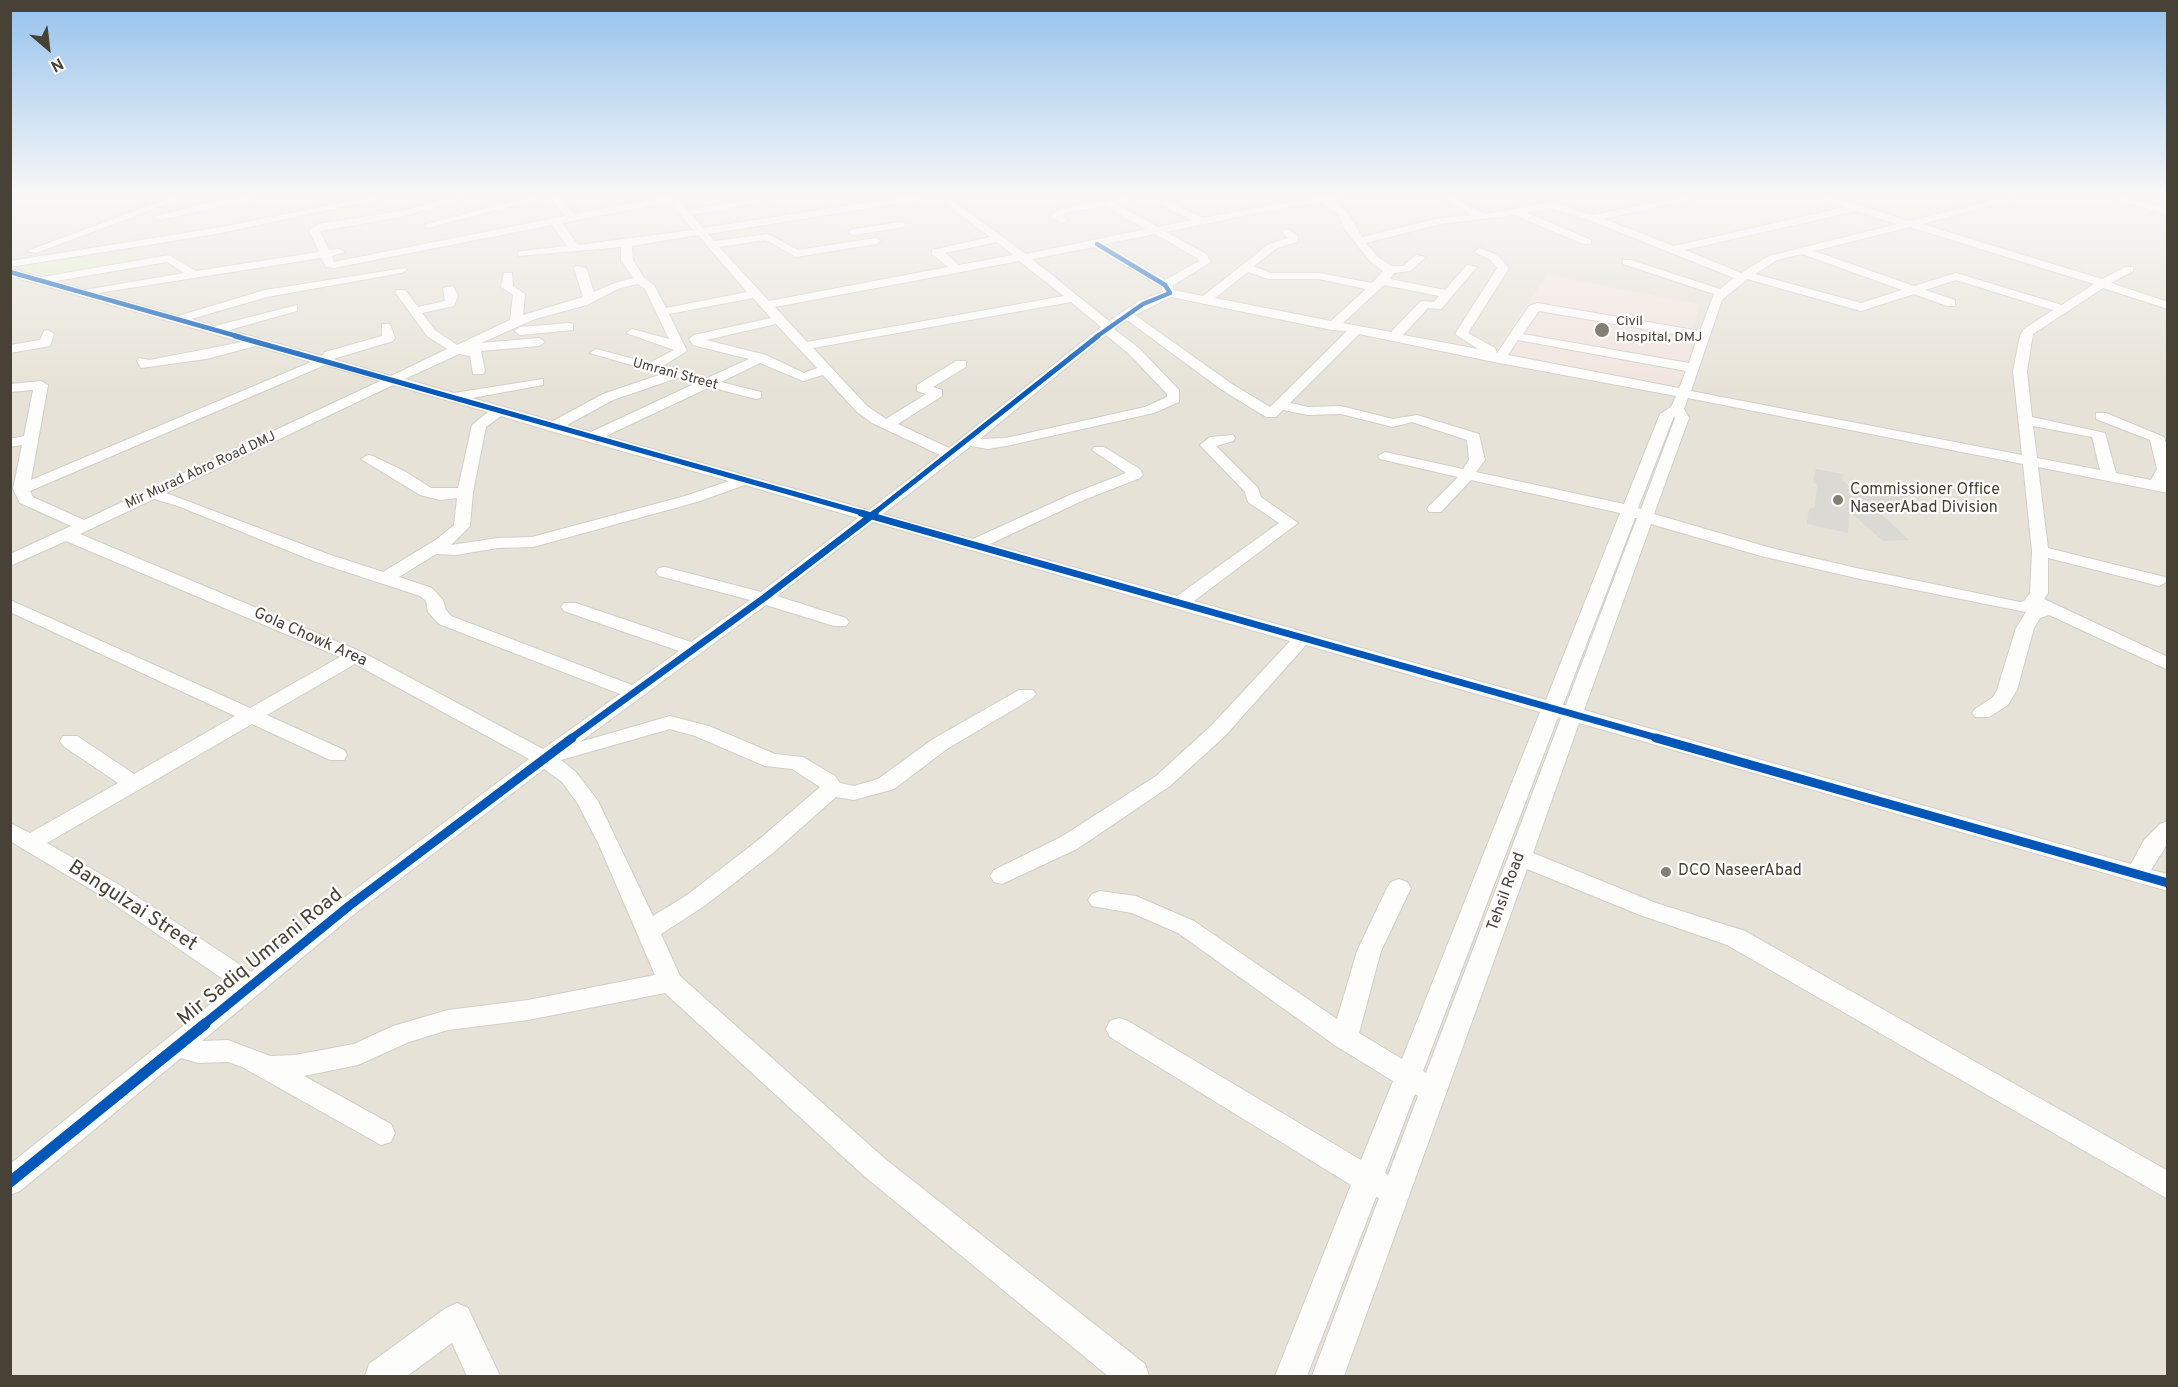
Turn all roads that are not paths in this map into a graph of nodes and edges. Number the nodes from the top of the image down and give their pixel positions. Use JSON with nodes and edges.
{"nodes":[{"id":1,"x":148,"y":262,"type":"edge"},
{"id":2,"x":174,"y":262,"type":"edge"},
{"id":3,"x":283,"y":262,"type":"edge"},
{"id":4,"x":329,"y":262,"type":"edge"},
{"id":5,"x":346,"y":262,"type":"edge"},
{"id":6,"x":628,"y":262,"type":"edge"},
{"id":7,"x":728,"y":262,"type":"edge"},
{"id":8,"x":948,"y":262,"type":"edge"},
{"id":9,"x":996,"y":262,"type":"edge"},
{"id":10,"x":1027,"y":262,"type":"edge"},
{"id":11,"x":1125,"y":262,"type":"edge"},
{"id":12,"x":1205,"y":262,"type":"edge"},
{"id":13,"x":1253,"y":262,"type":"edge"},
{"id":14,"x":1378,"y":262,"type":"edge"},
{"id":15,"x":1414,"y":262,"type":"edge"},
{"id":16,"x":1497,"y":262,"type":"edge"},
{"id":17,"x":1627,"y":262,"type":"dead end"},
{"id":18,"x":1704,"y":262,"type":"edge"},
{"id":19,"x":1767,"y":262,"type":"edge"},
{"id":20,"x":1836,"y":262,"type":"edge"},
{"id":21,"x":2033,"y":262,"type":"edge"},
{"id":22,"x":1246,"y":267,"type":"junction"},
{"id":23,"x":1471,"y":267,"type":"dead end"},
{"id":24,"x":580,"y":268,"type":"dead end"},
{"id":25,"x":957,"y":269,"type":"junction"},
{"id":26,"x":2129,"y":269,"type":"dead end"},
{"id":27,"x":401,"y":270,"type":"dead end"},
{"id":28,"x":1389,"y":270,"type":"junction"},
{"id":29,"x":10,"y":272,"type":"edge"},
{"id":30,"x":606,"y":272,"type":"dead end"},
{"id":31,"x":195,"y":275,"type":"junction"},
{"id":32,"x":508,"y":275,"type":"dead end"},
{"id":33,"x":1744,"y":276,"type":"junction"},
{"id":34,"x":640,"y":280,"type":"junction"},
{"id":35,"x":42,"y":281,"type":"junction"},
{"id":36,"x":2102,"y":283,"type":"junction"},
{"id":37,"x":1377,"y":284,"type":"junction"},
{"id":38,"x":616,"y":286,"type":"junction"},
{"id":39,"x":449,"y":288,"type":"dead end"},
{"id":40,"x":1913,"y":288,"type":"junction"},
{"id":41,"x":1168,"y":289,"type":"junction"},
{"id":42,"x":400,"y":292,"type":"dead end"},
{"id":43,"x":81,"y":293,"type":"junction"},
{"id":44,"x":1722,"y":293,"type":"junction"},
{"id":45,"x":758,"y":294,"type":"junction"},
{"id":46,"x":1448,"y":294,"type":"junction"},
{"id":47,"x":1074,"y":298,"type":"junction"},
{"id":48,"x":590,"y":299,"type":"junction"},
{"id":49,"x":1205,"y":300,"type":"junction"},
{"id":50,"x":1951,"y":303,"type":"dead end"},
{"id":51,"x":768,"y":305,"type":"junction"},
{"id":52,"x":2168,"y":306,"type":"edge"},
{"id":53,"x":293,"y":308,"type":"dead end"},
{"id":54,"x":2063,"y":309,"type":"junction"},
{"id":55,"x":414,"y":311,"type":"junction"},
{"id":56,"x":663,"y":312,"type":"junction"},
{"id":57,"x":1128,"y":315,"type":"junction"},
{"id":58,"x":179,"y":319,"type":"junction"},
{"id":59,"x":780,"y":319,"type":"junction"},
{"id":60,"x":516,"y":322,"type":"junction"},
{"id":61,"x":1332,"y":326,"type":"junction"},
{"id":62,"x":386,"y":327,"type":"dead end"},
{"id":63,"x":569,"y":327,"type":"dead end"},
{"id":64,"x":1107,"y":328,"type":"junction"},
{"id":65,"x":218,"y":329,"type":"junction"},
{"id":66,"x":1355,"y":330,"type":"junction"},
{"id":67,"x":494,"y":333,"type":"junction"},
{"id":68,"x":632,"y":333,"type":"dead end"},
{"id":69,"x":48,"y":334,"type":"dead end"},
{"id":70,"x":1703,"y":334,"type":"junction"},
{"id":71,"x":1515,"y":336,"type":"junction"},
{"id":72,"x":698,"y":338,"type":"junction"},
{"id":73,"x":1393,"y":338,"type":"junction"},
{"id":74,"x":1624,"y":338,"type":"junction"},
{"id":75,"x":260,"y":341,"type":"junction"},
{"id":76,"x":540,"y":342,"type":"dead end"},
{"id":77,"x":678,"y":344,"type":"junction"},
{"id":78,"x":804,"y":346,"type":"junction"},
{"id":79,"x":10,"y":349,"type":"edge"},
{"id":80,"x":463,"y":349,"type":"junction"},
{"id":81,"x":596,"y":353,"type":"dead end"},
{"id":82,"x":760,"y":358,"type":"junction"},
{"id":83,"x":1495,"y":358,"type":"junction"},
{"id":84,"x":326,"y":360,"type":"junction"},
{"id":85,"x":144,"y":361,"type":"dead end"},
{"id":86,"x":961,"y":364,"type":"dead end"},
{"id":87,"x":650,"y":368,"type":"junction"},
{"id":88,"x":1694,"y":368,"type":"junction"},
{"id":89,"x":826,"y":370,"type":"junction"},
{"id":90,"x":478,"y":371,"type":"dead end"},
{"id":91,"x":673,"y":375,"type":"junction"},
{"id":92,"x":391,"y":381,"type":"junction"},
{"id":93,"x":538,"y":382,"type":"dead end"},
{"id":94,"x":708,"y":383,"type":"junction"},
{"id":95,"x":10,"y":388,"type":"edge"},
{"id":96,"x":756,"y":395,"type":"dead end"},
{"id":97,"x":451,"y":398,"type":"junction"},
{"id":98,"x":1680,"y":402,"type":"junction"},
{"id":99,"x":1281,"y":405,"type":"junction"},
{"id":100,"x":498,"y":411,"type":"junction"},
{"id":101,"x":2102,"y":416,"type":"dead end"},
{"id":102,"x":2025,"y":420,"type":"junction"},
{"id":103,"x":887,"y":425,"type":"junction"},
{"id":104,"x":552,"y":427,"type":"junction"},
{"id":105,"x":592,"y":437,"type":"junction"},
{"id":106,"x":1228,"y":438,"type":"dead end"},
{"id":107,"x":31,"y":439,"type":"junction"},
{"id":108,"x":968,"y":441,"type":"junction"},
{"id":109,"x":10,"y":443,"type":"edge"},
{"id":110,"x":1099,"y":450,"type":"dead end"},
{"id":111,"x":951,"y":454,"type":"junction"},
{"id":112,"x":1385,"y":456,"type":"dead end"},
{"id":113,"x":368,"y":459,"type":"dead end"},
{"id":114,"x":2030,"y":462,"type":"junction"},
{"id":115,"x":2166,"y":469,"type":"edge"},
{"id":116,"x":1468,"y":474,"type":"junction"},
{"id":117,"x":2109,"y":477,"type":"junction"},
{"id":118,"x":746,"y":480,"type":"junction"},
{"id":119,"x":2162,"y":487,"type":"edge"},
{"id":120,"x":21,"y":489,"type":"junction"},
{"id":121,"x":465,"y":492,"type":"junction"},
{"id":122,"x":153,"y":494,"type":"junction"},
{"id":123,"x":1434,"y":509,"type":"dead end"},
{"id":124,"x":1638,"y":513,"type":"junction"},
{"id":125,"x":868,"y":516,"type":"junction"},
{"id":126,"x":85,"y":526,"type":"junction"},
{"id":127,"x":67,"y":535,"type":"junction"},
{"id":128,"x":973,"y":546,"type":"junction"},
{"id":129,"x":434,"y":549,"type":"junction"},
{"id":130,"x":2040,"y":551,"type":"junction"},
{"id":131,"x":10,"y":561,"type":"edge"},
{"id":132,"x":665,"y":572,"type":"dead end"},
{"id":133,"x":385,"y":578,"type":"junction"},
{"id":134,"x":2159,"y":581,"type":"dead end"},
{"id":135,"x":764,"y":598,"type":"junction"},
{"id":136,"x":1181,"y":602,"type":"junction"},
{"id":137,"x":10,"y":605,"type":"edge"},
{"id":138,"x":2043,"y":605,"type":"junction"},
{"id":139,"x":570,"y":607,"type":"dead end"},
{"id":140,"x":840,"y":622,"type":"dead end"},
{"id":141,"x":1304,"y":637,"type":"junction"},
{"id":142,"x":695,"y":650,"type":"junction"},
{"id":143,"x":355,"y":656,"type":"junction"},
{"id":144,"x":2168,"y":664,"type":"edge"},
{"id":145,"x":636,"y":693,"type":"junction"},
{"id":146,"x":1026,"y":694,"type":"dead end"},
{"id":147,"x":1562,"y":712,"type":"junction"},
{"id":148,"x":1982,"y":713,"type":"dead end"},
{"id":149,"x":251,"y":714,"type":"junction"},
{"id":150,"x":70,"y":741,"type":"dead end"},
{"id":151,"x":337,"y":755,"type":"dead end"},
{"id":152,"x":541,"y":761,"type":"junction"},
{"id":153,"x":133,"y":783,"type":"junction"},
{"id":154,"x":832,"y":789,"type":"junction"},
{"id":155,"x":2168,"y":830,"type":"edge"},
{"id":156,"x":10,"y":831,"type":"edge"},
{"id":157,"x":31,"y":842,"type":"junction"},
{"id":158,"x":1520,"y":857,"type":"junction"},
{"id":159,"x":2137,"y":874,"type":"junction"},
{"id":160,"x":1002,"y":876,"type":"dead end"},
{"id":161,"x":2168,"y":883,"type":"edge"},
{"id":162,"x":1399,"y":888,"type":"dead end"},
{"id":163,"x":1100,"y":900,"type":"dead end"},
{"id":164,"x":648,"y":931,"type":"junction"},
{"id":165,"x":670,"y":982,"type":"junction"},
{"id":166,"x":253,"y":986,"type":"junction"},
{"id":167,"x":1119,"y":1029,"type":"dead end"},
{"id":168,"x":1344,"y":1038,"type":"junction"},
{"id":169,"x":177,"y":1046,"type":"junction"},
{"id":170,"x":266,"y":1068,"type":"junction"},
{"id":171,"x":1407,"y":1077,"type":"junction"},
{"id":172,"x":1433,"y":1091,"type":"junction"},
{"id":173,"x":381,"y":1133,"type":"dead end"},
{"id":174,"x":1367,"y":1179,"type":"junction"},
{"id":175,"x":10,"y":1182,"type":"edge"},
{"id":176,"x":2168,"y":1186,"type":"edge"},
{"id":177,"x":1396,"y":1192,"type":"junction"},
{"id":178,"x":381,"y":1377,"type":"edge"},
{"id":179,"x":484,"y":1377,"type":"edge"},
{"id":180,"x":1133,"y":1377,"type":"edge"},
{"id":181,"x":1291,"y":1377,"type":"edge"},
{"id":182,"x":1328,"y":1377,"type":"edge"}],
"edges":[{"from":1,"to":35,"type":"street"},
{"from":2,"to":31,"type":"street"},
{"from":3,"to":31,"type":"street"},
{"from":4,"to":5,"type":"street"},
{"from":6,"to":34,"type":"street"},
{"from":7,"to":45,"type":"street"},
{"from":8,"to":25,"type":"street"},
{"from":9,"to":25,"type":"street"},
{"from":10,"to":47,"type":"street"},
{"from":11,"to":41,"type":"street"},
{"from":12,"to":41,"type":"street","name":"Mir Sadiq Umrani Road"},
{"from":13,"to":22,"type":"street"},
{"from":14,"to":28,"type":"street"},
{"from":15,"to":28,"type":"street"},
{"from":16,"to":83,"type":"street"},
{"from":17,"to":44,"type":"street"},
{"from":18,"to":33,"type":"street"},
{"from":19,"to":33,"type":"street"},
{"from":20,"to":40,"type":"street"},
{"from":21,"to":36,"type":"street"},
{"from":22,"to":37,"type":"street"},
{"from":22,"to":49,"type":"street"},
{"from":23,"to":46,"type":"street"},
{"from":24,"to":48,"type":"street"},
{"from":25,"to":51,"type":"street"},
{"from":26,"to":36,"type":"street"},
{"from":27,"to":58,"type":"street"},
{"from":28,"to":37,"type":"street"},
{"from":29,"to":35,"type":"street"},
{"from":30,"to":38,"type":"street"},
{"from":31,"to":43,"type":"street"},
{"from":32,"to":60,"type":"street"},
{"from":33,"to":40,"type":"street"},
{"from":33,"to":44,"type":"street"},
{"from":34,"to":38,"type":"street","name":"Mir Murad Abro Road DMJ"},
{"from":34,"to":56,"type":"street"},
{"from":35,"to":43,"type":"street"},
{"from":36,"to":52,"type":"street"},
{"from":36,"to":54,"type":"street"},
{"from":37,"to":46,"type":"street"},
{"from":37,"to":61,"type":"street"},
{"from":38,"to":48,"type":"street","name":"Mir Murad Abro Road DMJ"},
{"from":39,"to":55,"type":"street"},
{"from":40,"to":50,"type":"street"},
{"from":40,"to":54,"type":"street"},
{"from":41,"to":49,"type":"street"},
{"from":41,"to":57,"type":"street","name":"Mir Sadiq Umrani Road"},
{"from":42,"to":55,"type":"street"},
{"from":43,"to":58,"type":"street"},
{"from":44,"to":70,"type":"street","name":"Tehsil Road"},
{"from":45,"to":51,"type":"street"},
{"from":45,"to":56,"type":"street"},
{"from":46,"to":73,"type":"street"},
{"from":47,"to":64,"type":"street"},
{"from":47,"to":78,"type":"street"},
{"from":48,"to":60,"type":"street","name":"Mir Murad Abro Road DMJ"},
{"from":49,"to":61,"type":"street"},
{"from":51,"to":59,"type":"street"},
{"from":53,"to":65,"type":"street"},
{"from":54,"to":102,"type":"street"},
{"from":55,"to":80,"type":"street"},
{"from":56,"to":77,"type":"street"},
{"from":57,"to":64,"type":"street","name":"Mir Sadiq Umrani Road"},
{"from":57,"to":99,"type":"street"},
{"from":58,"to":65,"type":"street"},
{"from":59,"to":72,"type":"street"},
{"from":59,"to":78,"type":"street"},
{"from":60,"to":67,"type":"street","name":"Mir Murad Abro Road DMJ"},
{"from":61,"to":66,"type":"street"},
{"from":62,"to":84,"type":"street"},
{"from":63,"to":67,"type":"street"},
{"from":64,"to":108,"type":"street","name":"Mir Sadiq Umrani Road"},
{"from":64,"to":108,"type":"street"},
{"from":65,"to":75,"type":"street"},
{"from":66,"to":73,"type":"street"},
{"from":66,"to":99,"type":"street"},
{"from":67,"to":80,"type":"street","name":"Mir Murad Abro Road DMJ"},
{"from":68,"to":77,"type":"street"},
{"from":69,"to":79,"type":"street"},
{"from":70,"to":74,"type":"street"},
{"from":70,"to":88,"type":"street","name":"Tehsil Road"},
{"from":71,"to":74,"type":"street"},
{"from":71,"to":74,"type":"street"},
{"from":71,"to":83,"type":"street"},
{"from":72,"to":77,"type":"street"},
{"from":72,"to":82,"type":"street"},
{"from":73,"to":83,"type":"street"},
{"from":74,"to":88,"type":"street"},
{"from":75,"to":84,"type":"street"},
{"from":75,"to":85,"type":"street"},
{"from":76,"to":80,"type":"street"},
{"from":77,"to":87,"type":"street"},
{"from":78,"to":89,"type":"street"},
{"from":80,"to":90,"type":"street"},
{"from":80,"to":92,"type":"street","name":"Mir Murad Abro Road DMJ"},
{"from":81,"to":87,"type":"street","name":"Umrani Street"},
{"from":82,"to":89,"type":"street"},
{"from":82,"to":94,"type":"street"},
{"from":83,"to":98,"type":"street"},
{"from":84,"to":92,"type":"street"},
{"from":84,"to":120,"type":"street"},
{"from":86,"to":103,"type":"street"},
{"from":87,"to":91,"type":"street","name":"Umrani Street"},
{"from":88,"to":98,"type":"street","name":"Tehsil Road"},
{"from":89,"to":103,"type":"street"},
{"from":91,"to":94,"type":"street","name":"Umrani Street"},
{"from":91,"to":104,"type":"street"},
{"from":92,"to":97,"type":"street"},
{"from":92,"to":122,"type":"street","name":"Mir Murad Abro Road DMJ"},
{"from":93,"to":97,"type":"street"},
{"from":94,"to":96,"type":"street","name":"Umrani Street"},
{"from":94,"to":105,"type":"street"},
{"from":95,"to":107,"type":"street"},
{"from":97,"to":100,"type":"street"},
{"from":98,"to":114,"type":"street"},
{"from":98,"to":124,"type":"street","name":"Tehsil Road"},
{"from":99,"to":116,"type":"street"},
{"from":100,"to":104,"type":"street"},
{"from":100,"to":121,"type":"street"},
{"from":101,"to":115,"type":"street"},
{"from":102,"to":114,"type":"street"},
{"from":102,"to":117,"type":"street"},
{"from":103,"to":111,"type":"street"},
{"from":104,"to":105,"type":"street"},
{"from":105,"to":118,"type":"street"},
{"from":106,"to":136,"type":"street"},
{"from":107,"to":109,"type":"street"},
{"from":107,"to":120,"type":"street"},
{"from":108,"to":111,"type":"street","name":"Mir Sadiq Umrani Road"},
{"from":110,"to":128,"type":"street"},
{"from":111,"to":125,"type":"street","name":"Mir Sadiq Umrani Road"},
{"from":112,"to":116,"type":"street"},
{"from":113,"to":121,"type":"street"},
{"from":114,"to":117,"type":"street"},
{"from":114,"to":130,"type":"street"},
{"from":115,"to":119,"type":"street"},
{"from":116,"to":123,"type":"street"},
{"from":116,"to":124,"type":"street"},
{"from":117,"to":119,"type":"street"},
{"from":118,"to":125,"type":"street"},
{"from":118,"to":129,"type":"street"},
{"from":120,"to":126,"type":"street"},
{"from":121,"to":129,"type":"street"},
{"from":122,"to":126,"type":"street","name":"Mir Murad Abro Road DMJ"},
{"from":122,"to":133,"type":"street"},
{"from":124,"to":138,"type":"street"},
{"from":124,"to":147,"type":"street","name":"Tehsil Road"},
{"from":125,"to":128,"type":"street"},
{"from":125,"to":135,"type":"street","name":"Mir Sadiq Umrani Road"},
{"from":126,"to":127,"type":"street","name":"Mir Murad Abro Road DMJ"},
{"from":127,"to":131,"type":"street","name":"Mir Murad Abro Road DMJ"},
{"from":127,"to":143,"type":"street","name":"Gola Chowk Area"},
{"from":128,"to":136,"type":"street"},
{"from":129,"to":133,"type":"street"},
{"from":130,"to":134,"type":"street"},
{"from":130,"to":138,"type":"street"},
{"from":132,"to":135,"type":"street"},
{"from":133,"to":145,"type":"street"},
{"from":135,"to":140,"type":"street"},
{"from":135,"to":142,"type":"street","name":"Mir Sadiq Umrani Road"},
{"from":136,"to":141,"type":"street"},
{"from":137,"to":149,"type":"street"},
{"from":138,"to":144,"type":"street"},
{"from":138,"to":148,"type":"street"},
{"from":139,"to":142,"type":"street"},
{"from":141,"to":147,"type":"street"},
{"from":141,"to":160,"type":"street"},
{"from":142,"to":145,"type":"street","name":"Mir Sadiq Umrani Road"},
{"from":143,"to":149,"type":"street"},
{"from":143,"to":152,"type":"street","name":"Gola Chowk Area"},
{"from":145,"to":152,"type":"street","name":"Mir Sadiq Umrani Road"},
{"from":146,"to":154,"type":"street"},
{"from":147,"to":158,"type":"street","name":"Tehsil Road"},
{"from":147,"to":159,"type":"street"},
{"from":147,"to":171,"type":"street"},
{"from":149,"to":151,"type":"street"},
{"from":149,"to":153,"type":"street"},
{"from":150,"to":153,"type":"street"},
{"from":152,"to":154,"type":"street"},
{"from":152,"to":164,"type":"street","name":"Gola Chowk Area"},
{"from":152,"to":166,"type":"street","name":"Mir Sadiq Umrani Road"},
{"from":153,"to":157,"type":"street"},
{"from":154,"to":164,"type":"street"},
{"from":155,"to":159,"type":"street"},
{"from":156,"to":157,"type":"street","name":"Bangulzai Street"},
{"from":157,"to":166,"type":"street","name":"Bangulzai Street"},
{"from":158,"to":172,"type":"street","name":"Tehsil Road"},
{"from":158,"to":176,"type":"street"},
{"from":159,"to":161,"type":"street"},
{"from":162,"to":168,"type":"street"},
{"from":163,"to":168,"type":"street"},
{"from":164,"to":165,"type":"street","name":"Gola Chowk Area"},
{"from":165,"to":170,"type":"street"},
{"from":165,"to":180,"type":"street"},
{"from":166,"to":169,"type":"street","name":"Mir Sadiq Umrani Road"},
{"from":167,"to":174,"type":"street"},
{"from":168,"to":171,"type":"street"},
{"from":169,"to":170,"type":"street"},
{"from":169,"to":175,"type":"street","name":"Mir Sadiq Umrani Road"},
{"from":170,"to":173,"type":"street"},
{"from":171,"to":172,"type":"street"},
{"from":171,"to":174,"type":"street"},
{"from":172,"to":177,"type":"street","name":"Tehsil Road"},
{"from":174,"to":177,"type":"street"},
{"from":174,"to":181,"type":"street"},
{"from":177,"to":182,"type":"street","name":"Tehsil Road"},
{"from":178,"to":179,"type":"street"}]}
